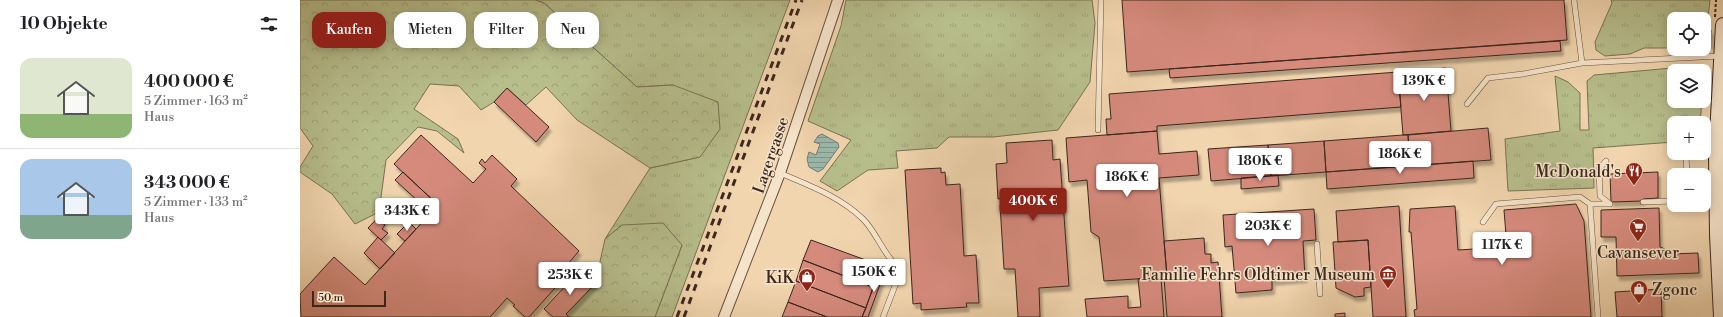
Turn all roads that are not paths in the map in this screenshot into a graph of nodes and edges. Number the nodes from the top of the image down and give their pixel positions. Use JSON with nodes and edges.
{"nodes":[{"id":1,"x":838,"y":0,"type":"edge"},
{"id":2,"x":1101,"y":0,"type":"edge"},
{"id":3,"x":1574,"y":0,"type":"edge"},
{"id":4,"x":1723,"y":25,"type":"edge"},
{"id":5,"x":1720,"y":56,"type":"junction"},
{"id":6,"x":1582,"y":63,"type":"junction"},
{"id":7,"x":1466,"y":104,"type":"dead end"},
{"id":8,"x":1098,"y":130,"type":"dead end"},
{"id":9,"x":1606,"y":161,"type":"dead end"},
{"id":10,"x":780,"y":172,"type":"junction"},
{"id":11,"x":1667,"y":201,"type":"edge"},
{"id":12,"x":1643,"y":202,"type":"dead end"},
{"id":13,"x":1590,"y":204,"type":"junction"},
{"id":14,"x":1483,"y":222,"type":"dead end"},
{"id":15,"x":1317,"y":244,"type":"dead end"},
{"id":16,"x":1320,"y":294,"type":"dead end"},
{"id":17,"x":724,"y":317,"type":"edge"},
{"id":18,"x":883,"y":317,"type":"edge"},
{"id":19,"x":1598,"y":317,"type":"edge"},
{"id":20,"x":1722,"y":317,"type":"edge"}],
"edges":[{"from":1,"to":10,"type":"street","name":"Lagergasse"},
{"from":2,"to":8,"type":"lane"},
{"from":3,"to":6,"type":"lane"},
{"from":4,"to":5,"type":"main road"},
{"from":5,"to":6,"type":"lane"},
{"from":5,"to":20,"type":"main road"},
{"from":6,"to":7,"type":"lane"},
{"from":9,"to":13,"type":"lane"},
{"from":10,"to":17,"type":"street","name":"Lagergasse"},
{"from":10,"to":18,"type":"lane"},
{"from":11,"to":12,"type":"lane"},
{"from":13,"to":14,"type":"lane"},
{"from":13,"to":19,"type":"lane"},
{"from":15,"to":16,"type":"lane"}]}
